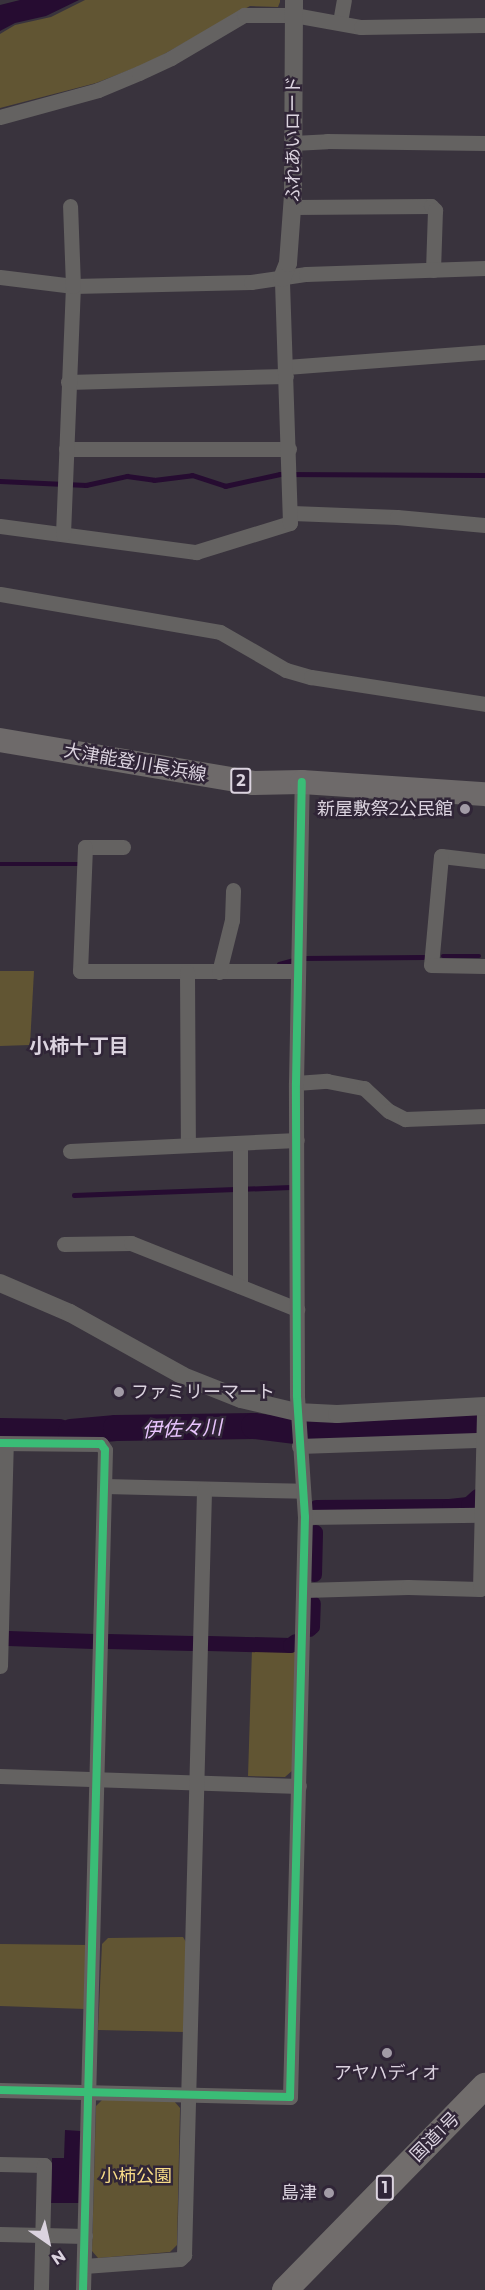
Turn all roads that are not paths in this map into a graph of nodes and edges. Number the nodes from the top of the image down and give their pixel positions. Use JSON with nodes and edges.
{"nodes":[{"id":1,"x":344,"y":0,"type":"edge"},
{"id":2,"x":294,"y":7,"type":"edge"},
{"id":3,"x":340,"y":22,"type":"junction"},
{"id":4,"x":485,"y":25,"type":"edge"},
{"id":5,"x":0,"y":117,"type":"edge"},
{"id":6,"x":294,"y":143,"type":"junction"},
{"id":7,"x":485,"y":143,"type":"edge"},
{"id":8,"x":70,"y":206,"type":"dead end"},
{"id":9,"x":293,"y":207,"type":"junction"},
{"id":10,"x":485,"y":268,"type":"edge"},
{"id":11,"x":434,"y":270,"type":"junction"},
{"id":12,"x":0,"y":277,"type":"edge"},
{"id":13,"x":282,"y":278,"type":"junction"},
{"id":14,"x":73,"y":286,"type":"junction"},
{"id":15,"x":485,"y":352,"type":"edge"},
{"id":16,"x":286,"y":372,"type":"junction"},
{"id":17,"x":68,"y":382,"type":"junction"},
{"id":18,"x":66,"y":449,"type":"junction"},
{"id":19,"x":289,"y":449,"type":"junction"},
{"id":20,"x":292,"y":513,"type":"junction"},
{"id":21,"x":485,"y":525,"type":"edge"},
{"id":22,"x":0,"y":526,"type":"edge"},
{"id":23,"x":63,"y":534,"type":"junction"},
{"id":24,"x":0,"y":594,"type":"edge"},
{"id":25,"x":485,"y":704,"type":"edge"},
{"id":26,"x":0,"y":740,"type":"edge"},
{"id":27,"x":302,"y":782,"type":"junction"},
{"id":28,"x":485,"y":794,"type":"edge"},
{"id":29,"x":123,"y":847,"type":"dead end"},
{"id":30,"x":485,"y":861,"type":"edge"},
{"id":31,"x":233,"y":890,"type":"dead end"},
{"id":32,"x":485,"y":966,"type":"edge"},
{"id":33,"x":298,"y":971,"type":"junction"},
{"id":34,"x":187,"y":972,"type":"junction"},
{"id":35,"x":219,"y":972,"type":"junction"},
{"id":36,"x":296,"y":1083,"type":"junction"},
{"id":37,"x":485,"y":1116,"type":"edge"},
{"id":38,"x":297,"y":1140,"type":"junction"},
{"id":39,"x":240,"y":1143,"type":"junction"},
{"id":40,"x":188,"y":1144,"type":"junction"},
{"id":41,"x":70,"y":1151,"type":"dead end"},
{"id":42,"x":64,"y":1244,"type":"dead end"},
{"id":43,"x":0,"y":1283,"type":"edge"},
{"id":44,"x":240,"y":1286,"type":"junction"},
{"id":45,"x":297,"y":1309,"type":"junction"},
{"id":46,"x":485,"y":1406,"type":"edge"},
{"id":47,"x":297,"y":1412,"type":"junction"},
{"id":48,"x":484,"y":1440,"type":"edge"},
{"id":49,"x":3,"y":1444,"type":"edge"},
{"id":50,"x":299,"y":1446,"type":"junction"},
{"id":51,"x":105,"y":1486,"type":"junction"},
{"id":52,"x":204,"y":1489,"type":"junction"},
{"id":53,"x":303,"y":1491,"type":"junction"},
{"id":54,"x":481,"y":1515,"type":"junction"},
{"id":55,"x":305,"y":1516,"type":"junction"},
{"id":56,"x":304,"y":1590,"type":"junction"},
{"id":57,"x":0,"y":1666,"type":"edge"},
{"id":58,"x":0,"y":1776,"type":"edge"},
{"id":59,"x":97,"y":1779,"type":"junction"},
{"id":60,"x":196,"y":1782,"type":"junction"},
{"id":61,"x":299,"y":1786,"type":"junction"},
{"id":62,"x":485,"y":2086,"type":"edge"},
{"id":63,"x":0,"y":2090,"type":"edge"},
{"id":64,"x":89,"y":2093,"type":"junction"},
{"id":65,"x":188,"y":2094,"type":"junction"},
{"id":66,"x":485,"y":2106,"type":"edge"},
{"id":67,"x":0,"y":2164,"type":"edge"},
{"id":68,"x":0,"y":2234,"type":"edge"},
{"id":69,"x":42,"y":2235,"type":"junction"},
{"id":70,"x":85,"y":2236,"type":"junction"},
{"id":71,"x":84,"y":2266,"type":"junction"},
{"id":72,"x":41,"y":2290,"type":"edge"},
{"id":73,"x":83,"y":2290,"type":"edge"},
{"id":74,"x":285,"y":2290,"type":"edge"},
{"id":75,"x":306,"y":2290,"type":"edge"}],
"edges":[{"from":1,"to":3,"type":"street"},
{"from":2,"to":3,"type":"street"},
{"from":2,"to":5,"type":"street"},
{"from":2,"to":6,"type":"street","name":"ふれあいロード"},
{"from":3,"to":4,"type":"street"},
{"from":6,"to":7,"type":"street"},
{"from":6,"to":9,"type":"street","name":"ふれあいロード"},
{"from":8,"to":14,"type":"street"},
{"from":9,"to":11,"type":"street"},
{"from":9,"to":13,"type":"street","name":"ふれあいロード"},
{"from":10,"to":11,"type":"street"},
{"from":11,"to":13,"type":"street"},
{"from":12,"to":14,"type":"street"},
{"from":13,"to":14,"type":"street"},
{"from":13,"to":16,"type":"street"},
{"from":14,"to":17,"type":"street"},
{"from":15,"to":16,"type":"street"},
{"from":16,"to":17,"type":"street"},
{"from":16,"to":19,"type":"street"},
{"from":17,"to":18,"type":"street"},
{"from":18,"to":19,"type":"street"},
{"from":18,"to":23,"type":"street"},
{"from":19,"to":20,"type":"street"},
{"from":20,"to":21,"type":"street"},
{"from":20,"to":23,"type":"street"},
{"from":22,"to":23,"type":"street"},
{"from":24,"to":25,"type":"street"},
{"from":26,"to":27,"type":"main road","name":"大津能登川長浜線","number":"2"},
{"from":27,"to":28,"type":"main road","name":"大津能登川長浜線","number":"2"},
{"from":27,"to":33,"type":"street"},
{"from":29,"to":34,"type":"street"},
{"from":30,"to":32,"type":"street"},
{"from":31,"to":35,"type":"street"},
{"from":33,"to":35,"type":"street"},
{"from":33,"to":36,"type":"street"},
{"from":34,"to":35,"type":"street"},
{"from":34,"to":40,"type":"street"},
{"from":36,"to":37,"type":"street"},
{"from":36,"to":38,"type":"street"},
{"from":38,"to":39,"type":"street"},
{"from":38,"to":45,"type":"street"},
{"from":39,"to":40,"type":"street"},
{"from":39,"to":44,"type":"street"},
{"from":40,"to":41,"type":"street"},
{"from":42,"to":44,"type":"street"},
{"from":43,"to":47,"type":"street"},
{"from":44,"to":45,"type":"street"},
{"from":45,"to":47,"type":"street"},
{"from":46,"to":47,"type":"street"},
{"from":46,"to":48,"type":"street"},
{"from":47,"to":50,"type":"street"},
{"from":48,"to":50,"type":"street"},
{"from":48,"to":54,"type":"street"},
{"from":49,"to":51,"type":"street"},
{"from":49,"to":57,"type":"street"},
{"from":50,"to":53,"type":"street"},
{"from":51,"to":52,"type":"street"},
{"from":51,"to":59,"type":"street"},
{"from":52,"to":53,"type":"street"},
{"from":52,"to":60,"type":"street"},
{"from":53,"to":55,"type":"street"},
{"from":54,"to":55,"type":"street"},
{"from":54,"to":56,"type":"street"},
{"from":55,"to":56,"type":"street"},
{"from":56,"to":61,"type":"street"},
{"from":58,"to":59,"type":"street"},
{"from":59,"to":60,"type":"street"},
{"from":59,"to":64,"type":"street"},
{"from":60,"to":61,"type":"street"},
{"from":60,"to":65,"type":"street"},
{"from":61,"to":65,"type":"street"},
{"from":62,"to":74,"type":"highway","name":"国道1号","number":"1"},
{"from":63,"to":64,"type":"street"},
{"from":64,"to":65,"type":"street"},
{"from":64,"to":70,"type":"street"},
{"from":65,"to":71,"type":"street"},
{"from":66,"to":75,"type":"highway","name":"国道1号","number":"1"},
{"from":67,"to":69,"type":"street"},
{"from":68,"to":69,"type":"street"},
{"from":69,"to":70,"type":"street"},
{"from":69,"to":72,"type":"street"},
{"from":70,"to":71,"type":"street"},
{"from":71,"to":73,"type":"street"}]}
